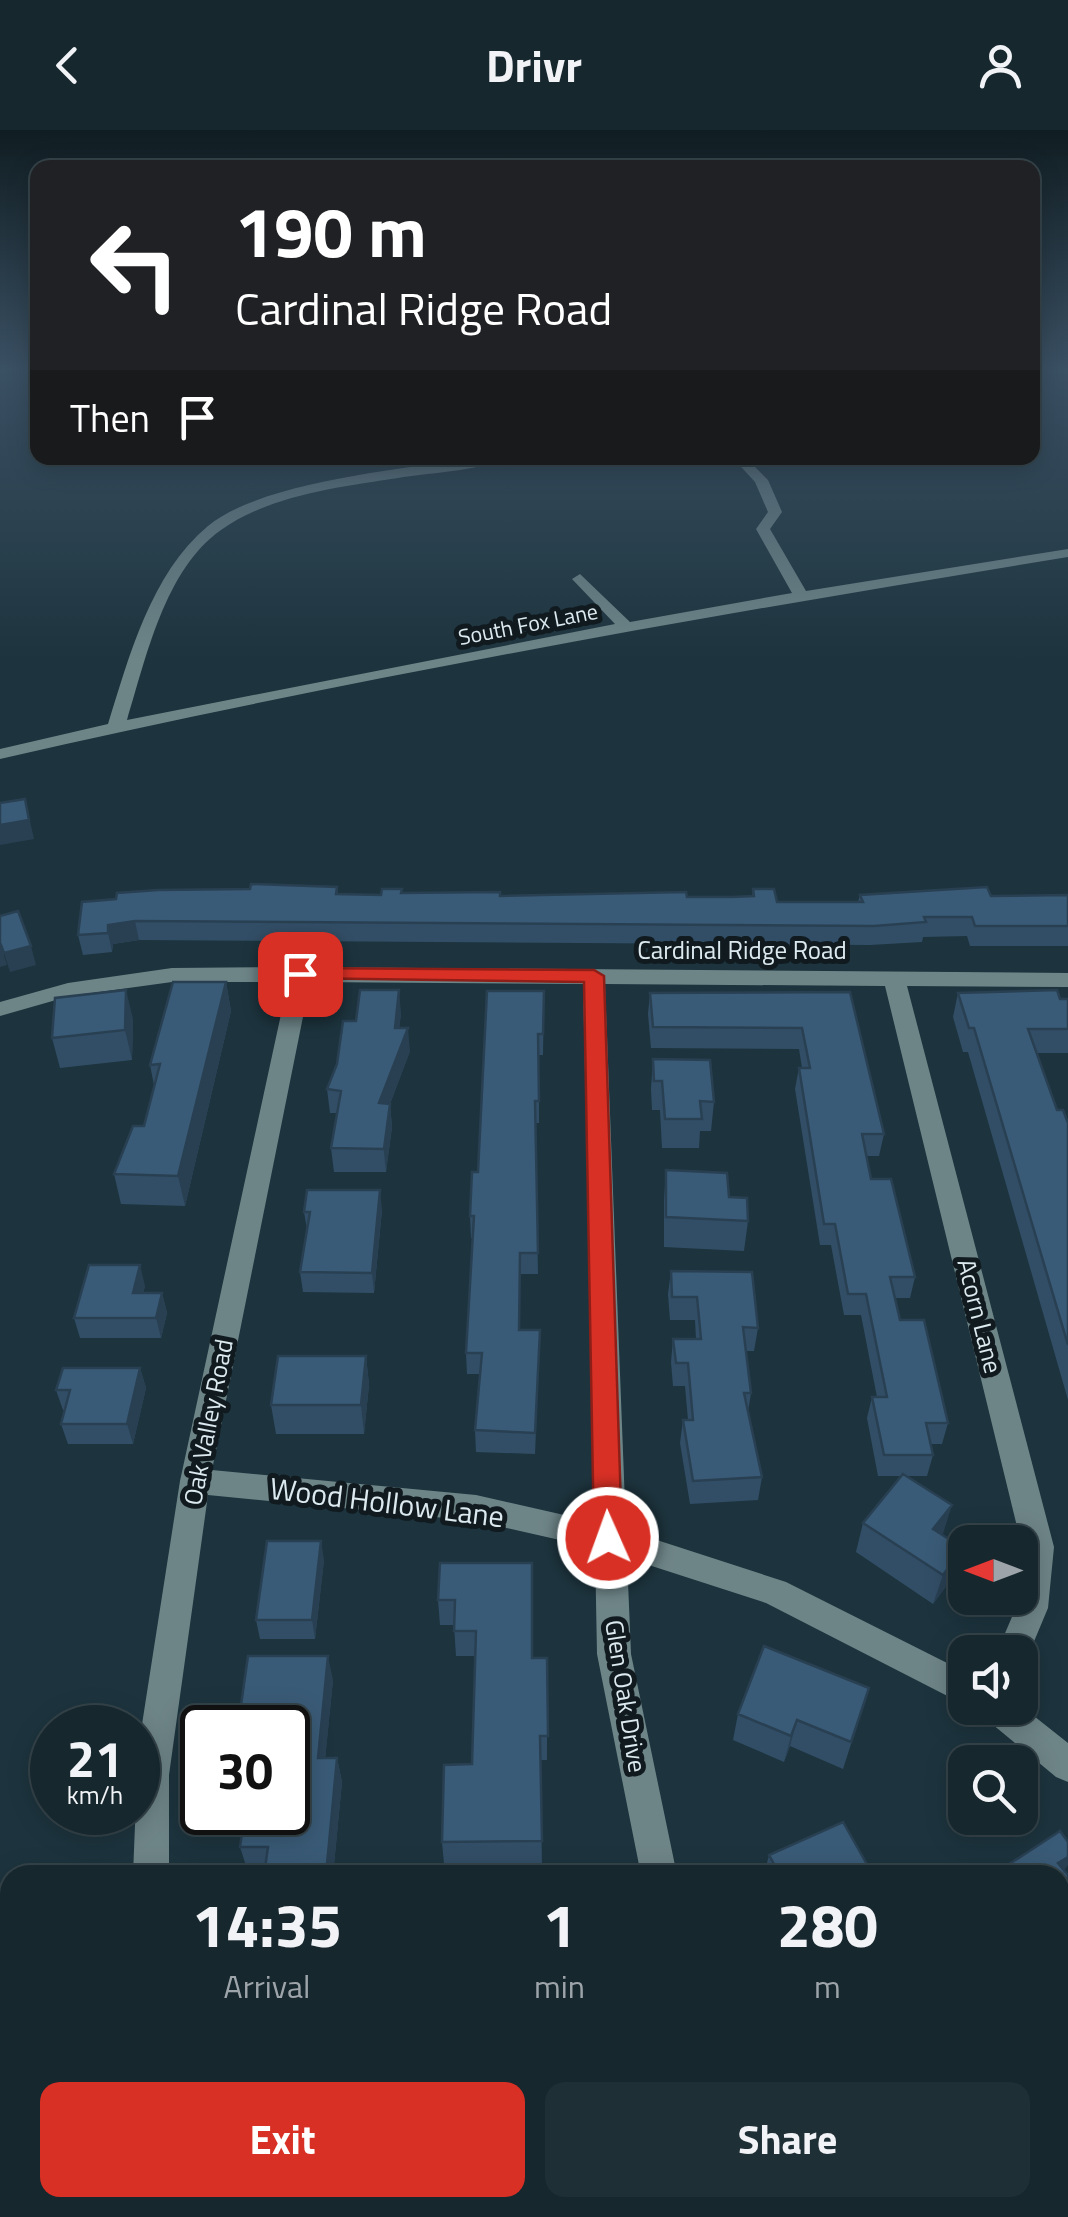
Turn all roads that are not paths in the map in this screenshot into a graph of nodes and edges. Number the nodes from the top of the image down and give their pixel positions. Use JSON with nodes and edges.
{"nodes":[{"id":1,"x":448,"y":467,"type":"edge"},
{"id":2,"x":748,"y":467,"type":"edge"},
{"id":3,"x":1068,"y":553,"type":"edge"},
{"id":4,"x":580,"y":578,"type":"dead end"},
{"id":5,"x":802,"y":597,"type":"junction"},
{"id":6,"x":627,"y":628,"type":"junction"},
{"id":7,"x":116,"y":727,"type":"junction"},
{"id":8,"x":0,"y":754,"type":"edge"},
{"id":9,"x":300,"y":974,"type":"junction"},
{"id":10,"x":594,"y":976,"type":"junction"},
{"id":11,"x":894,"y":978,"type":"junction"},
{"id":12,"x":1068,"y":980,"type":"edge"},
{"id":13,"x":0,"y":1009,"type":"edge"},
{"id":14,"x":195,"y":1481,"type":"junction"},
{"id":15,"x":608,"y":1538,"type":"junction"},
{"id":16,"x":1020,"y":1635,"type":"edge"},
{"id":17,"x":948,"y":1680,"type":"edge"},
{"id":18,"x":1019,"y":1725,"type":"edge"},
{"id":19,"x":1068,"y":1765,"type":"edge"},
{"id":20,"x":150,"y":1865,"type":"edge"},
{"id":21,"x":657,"y":1865,"type":"edge"}],
"edges":[{"from":1,"to":7,"type":"street"},
{"from":2,"to":5,"type":"street"},
{"from":3,"to":5,"type":"street","name":"South Fox Lane"},
{"from":4,"to":6,"type":"street"},
{"from":5,"to":6,"type":"street","name":"South Fox Lane"},
{"from":6,"to":7,"type":"street","name":"South Fox Lane"},
{"from":7,"to":8,"type":"street","name":"South Fox Lane"},
{"from":9,"to":10,"type":"street","name":"Cardinal Ridge Road"},
{"from":9,"to":13,"type":"street","name":"Cardinal Ridge Road"},
{"from":9,"to":14,"type":"street","name":"Oak Valley Road"},
{"from":10,"to":11,"type":"street","name":"Cardinal Ridge Road"},
{"from":10,"to":15,"type":"street","name":"Glen Oak Drive"},
{"from":11,"to":12,"type":"street","name":"Cardinal Ridge Road"},
{"from":11,"to":16,"type":"street","name":"Acorn Lane"},
{"from":14,"to":15,"type":"street","name":"Wood Hollow Lane"},
{"from":14,"to":20,"type":"street","name":"Oak Valley Road"},
{"from":15,"to":17,"type":"street","name":"Wood Hollow Lane"},
{"from":15,"to":21,"type":"street","name":"Glen Oak Drive"},
{"from":18,"to":19,"type":"street"}]}
